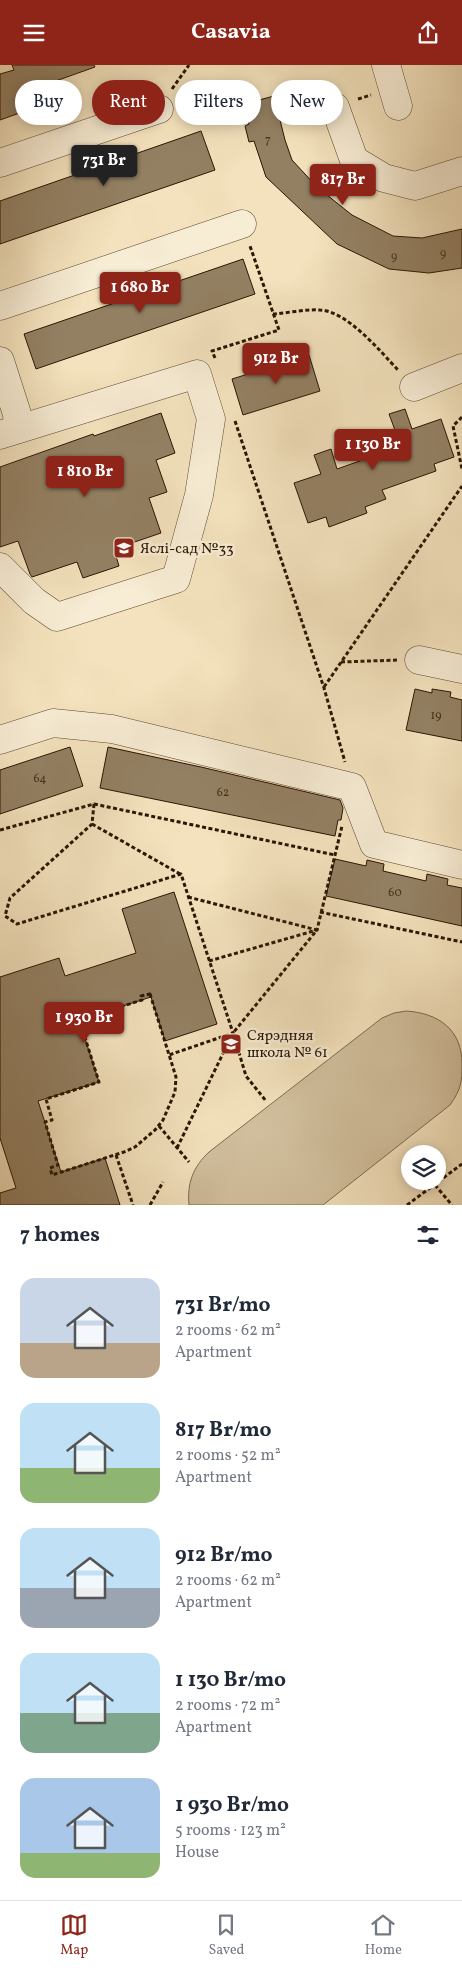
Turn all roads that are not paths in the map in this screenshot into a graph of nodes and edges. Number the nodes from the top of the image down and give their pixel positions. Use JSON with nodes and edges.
{"nodes":[{"id":1,"x":112,"y":125,"type":"edge"},
{"id":2,"x":341,"y":125,"type":"edge"},
{"id":3,"x":0,"y":163,"type":"edge"},
{"id":4,"x":462,"y":171,"type":"edge"},
{"id":5,"x":242,"y":224,"type":"road end"},
{"id":6,"x":0,"y":306,"type":"edge"},
{"id":7,"x":0,"y":361,"type":"edge"},
{"id":8,"x":462,"y":368,"type":"edge"},
{"id":9,"x":414,"y":387,"type":"road end"},
{"id":10,"x":9,"y":432,"type":"edge"},
{"id":11,"x":0,"y":567,"type":"edge"},
{"id":12,"x":419,"y":660,"type":"road end"},
{"id":13,"x":462,"y":669,"type":"edge"},
{"id":14,"x":0,"y":740,"type":"edge"},
{"id":15,"x":462,"y":865,"type":"edge"}],
"edges":[{"from":1,"to":3,"type":"lane"},
{"from":2,"to":4,"type":"lane"},
{"from":5,"to":6,"type":"lane"},
{"from":7,"to":10,"type":"lane"},
{"from":8,"to":9,"type":"lane"},
{"from":10,"to":11,"type":"lane"},
{"from":12,"to":13,"type":"lane"},
{"from":14,"to":15,"type":"lane"}]}
